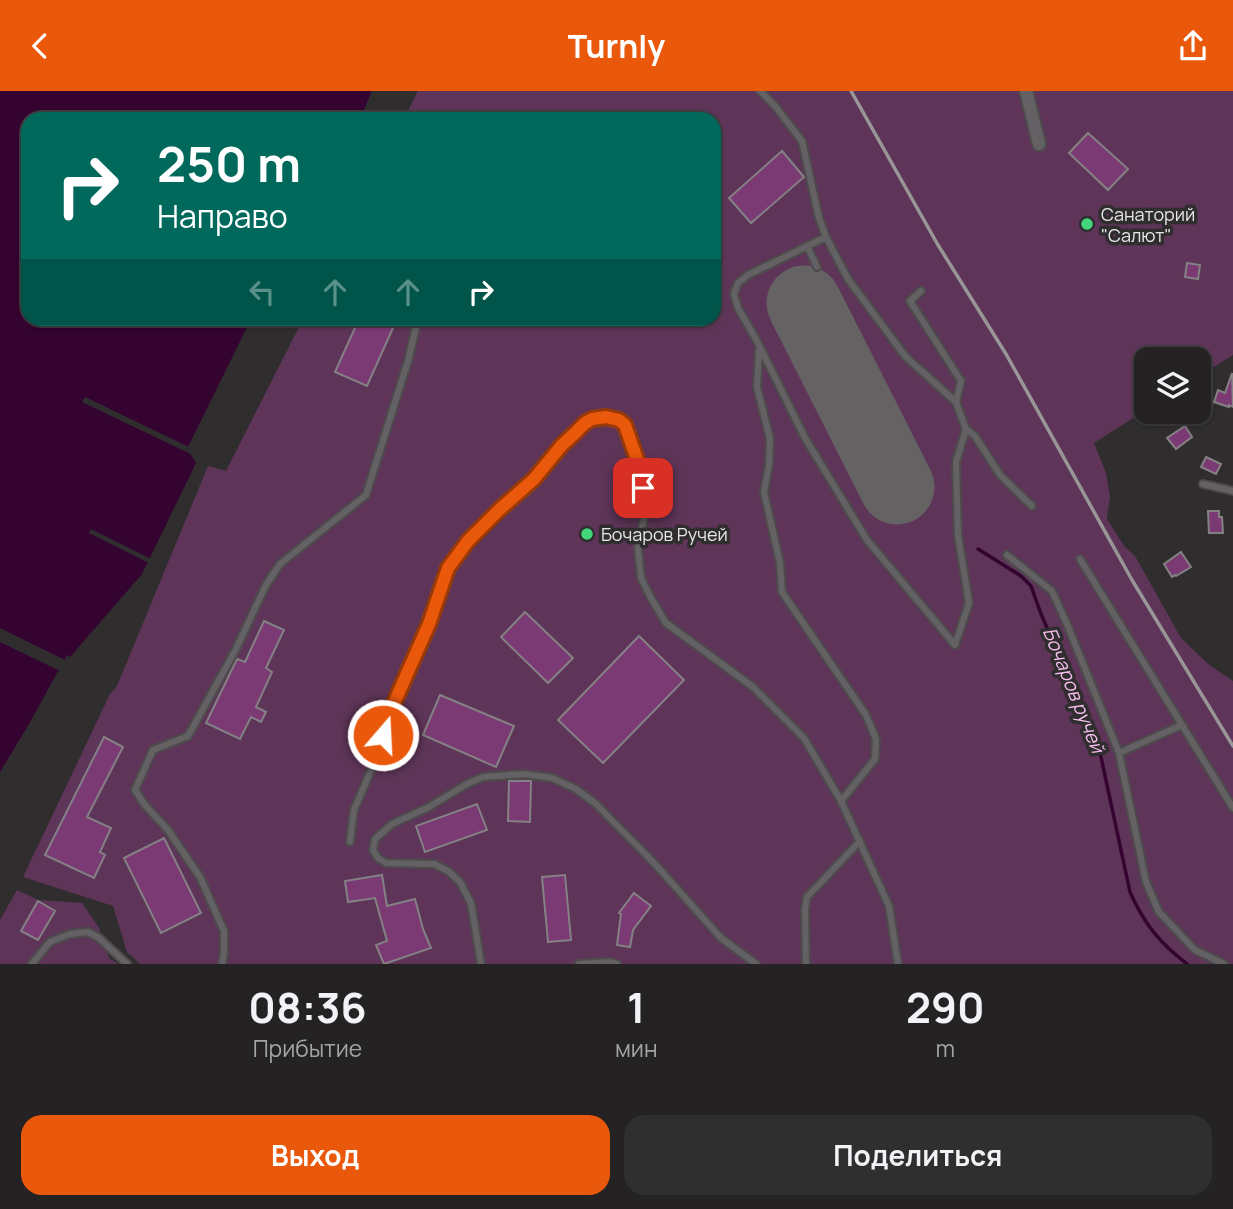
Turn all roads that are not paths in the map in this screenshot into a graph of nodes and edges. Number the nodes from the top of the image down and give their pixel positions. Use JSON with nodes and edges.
{"nodes":[{"id":1,"x":760,"y":91,"type":"edge"},
{"id":2,"x":1026,"y":91,"type":"edge"},
{"id":3,"x":1039,"y":144,"type":"dead end"},
{"id":4,"x":826,"y":237,"type":"junction"},
{"id":5,"x":807,"y":246,"type":"junction"},
{"id":6,"x":817,"y":267,"type":"dead end"},
{"id":7,"x":921,"y":291,"type":"dead end"},
{"id":8,"x":416,"y":326,"type":"edge"},
{"id":9,"x":760,"y":347,"type":"junction"},
{"id":10,"x":956,"y":402,"type":"junction"},
{"id":11,"x":966,"y":429,"type":"junction"},
{"id":12,"x":1203,"y":484,"type":"dead end"},
{"id":13,"x":1233,"y":491,"type":"edge"},
{"id":14,"x":1032,"y":506,"type":"dead end"},
{"id":15,"x":1007,"y":555,"type":"dead end"},
{"id":16,"x":1080,"y":559,"type":"dead end"},
{"id":17,"x":1182,"y":725,"type":"junction"},
{"id":18,"x":1119,"y":753,"type":"junction"},
{"id":19,"x":841,"y":801,"type":"junction"},
{"id":20,"x":1233,"y":808,"type":"edge"},
{"id":21,"x":860,"y":841,"type":"junction"},
{"id":22,"x":350,"y":842,"type":"dead end"},
{"id":23,"x":32,"y":964,"type":"edge"},
{"id":24,"x":127,"y":964,"type":"edge"},
{"id":25,"x":222,"y":964,"type":"edge"},
{"id":26,"x":481,"y":964,"type":"edge"},
{"id":27,"x":579,"y":964,"type":"edge"},
{"id":28,"x":617,"y":964,"type":"edge"},
{"id":29,"x":757,"y":964,"type":"edge"},
{"id":30,"x":806,"y":964,"type":"edge"},
{"id":31,"x":898,"y":964,"type":"edge"},
{"id":32,"x":1224,"y":964,"type":"edge"}],
"edges":[{"from":1,"to":4,"type":"lane"},
{"from":2,"to":3,"type":"street"},
{"from":4,"to":5,"type":"lane"},
{"from":4,"to":10,"type":"lane"},
{"from":5,"to":6,"type":"lane"},
{"from":5,"to":9,"type":"lane"},
{"from":7,"to":10,"type":"lane"},
{"from":8,"to":25,"type":"lane"},
{"from":9,"to":11,"type":"lane"},
{"from":9,"to":19,"type":"lane"},
{"from":10,"to":11,"type":"lane"},
{"from":11,"to":14,"type":"lane"},
{"from":12,"to":13,"type":"lane"},
{"from":15,"to":18,"type":"lane"},
{"from":16,"to":17,"type":"lane"},
{"from":17,"to":18,"type":"lane"},
{"from":17,"to":20,"type":"lane"},
{"from":18,"to":32,"type":"lane"},
{"from":19,"to":21,"type":"lane"},
{"from":19,"to":22,"type":"lane"},
{"from":21,"to":30,"type":"lane"},
{"from":21,"to":31,"type":"lane"},
{"from":23,"to":24,"type":"lane"},
{"from":26,"to":29,"type":"lane"},
{"from":27,"to":28,"type":"lane"}]}
